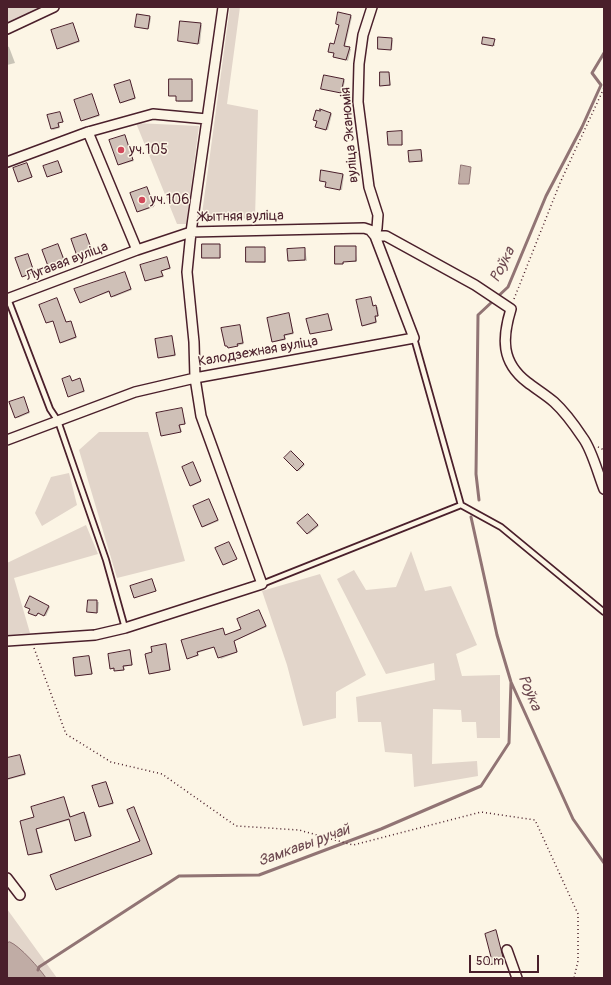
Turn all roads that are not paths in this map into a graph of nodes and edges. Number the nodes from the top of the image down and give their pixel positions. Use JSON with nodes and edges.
{"nodes":[{"id":1,"x":54,"y":7,"type":"edge"},
{"id":2,"x":221,"y":7,"type":"edge"},
{"id":3,"x":372,"y":7,"type":"edge"},
{"id":4,"x":7,"y":29,"type":"edge"},
{"id":5,"x":207,"y":119,"type":"junction"},
{"id":6,"x":88,"y":132,"type":"junction"},
{"id":7,"x":7,"y":162,"type":"edge"},
{"id":8,"x":191,"y":232,"type":"junction"},
{"id":9,"x":375,"y":236,"type":"junction"},
{"id":10,"x":137,"y":250,"type":"junction"},
{"id":11,"x":8,"y":299,"type":"edge"},
{"id":12,"x":414,"y":338,"type":"junction"},
{"id":13,"x":195,"y":378,"type":"junction"},
{"id":14,"x":58,"y":421,"type":"junction"},
{"id":15,"x":7,"y":440,"type":"edge"},
{"id":16,"x":604,"y":488,"type":"edge"},
{"id":17,"x":461,"y":505,"type":"junction"},
{"id":18,"x":262,"y":584,"type":"junction"},
{"id":19,"x":604,"y":612,"type":"edge"},
{"id":20,"x":125,"y":628,"type":"junction"},
{"id":21,"x":7,"y":641,"type":"edge"},
{"id":22,"x":7,"y":878,"type":"edge"},
{"id":23,"x":20,"y":895,"type":"dead end"},
{"id":24,"x":507,"y":950,"type":"dead end"},
{"id":25,"x":517,"y":978,"type":"edge"}],
"edges":[{"from":1,"to":4,"type":"street"},
{"from":2,"to":5,"type":"street"},
{"from":3,"to":9,"type":"street","name":"вуліца Эканомія"},
{"from":5,"to":6,"type":"street"},
{"from":5,"to":8,"type":"street"},
{"from":6,"to":7,"type":"street"},
{"from":6,"to":10,"type":"street"},
{"from":8,"to":9,"type":"street","name":"Жытняя вуліца"},
{"from":8,"to":10,"type":"street","name":"Жытняя вуліца"},
{"from":8,"to":13,"type":"street"},
{"from":9,"to":12,"type":"street"},
{"from":9,"to":16,"type":"street","name":"Жытняя вуліца"},
{"from":10,"to":11,"type":"street","name":"Лугавая вуліца"},
{"from":11,"to":14,"type":"lane"},
{"from":12,"to":13,"type":"street","name":"Калодзежная вуліца"},
{"from":12,"to":17,"type":"lane"},
{"from":13,"to":14,"type":"street","name":"Калодзежная вуліца"},
{"from":13,"to":18,"type":"street"},
{"from":14,"to":15,"type":"street","name":"Калодзежная вуліца"},
{"from":14,"to":20,"type":"lane"},
{"from":17,"to":18,"type":"lane"},
{"from":17,"to":19,"type":"lane"},
{"from":18,"to":20,"type":"street"},
{"from":20,"to":21,"type":"street"},
{"from":22,"to":23,"type":"street"},
{"from":24,"to":25,"type":"street"}]}
